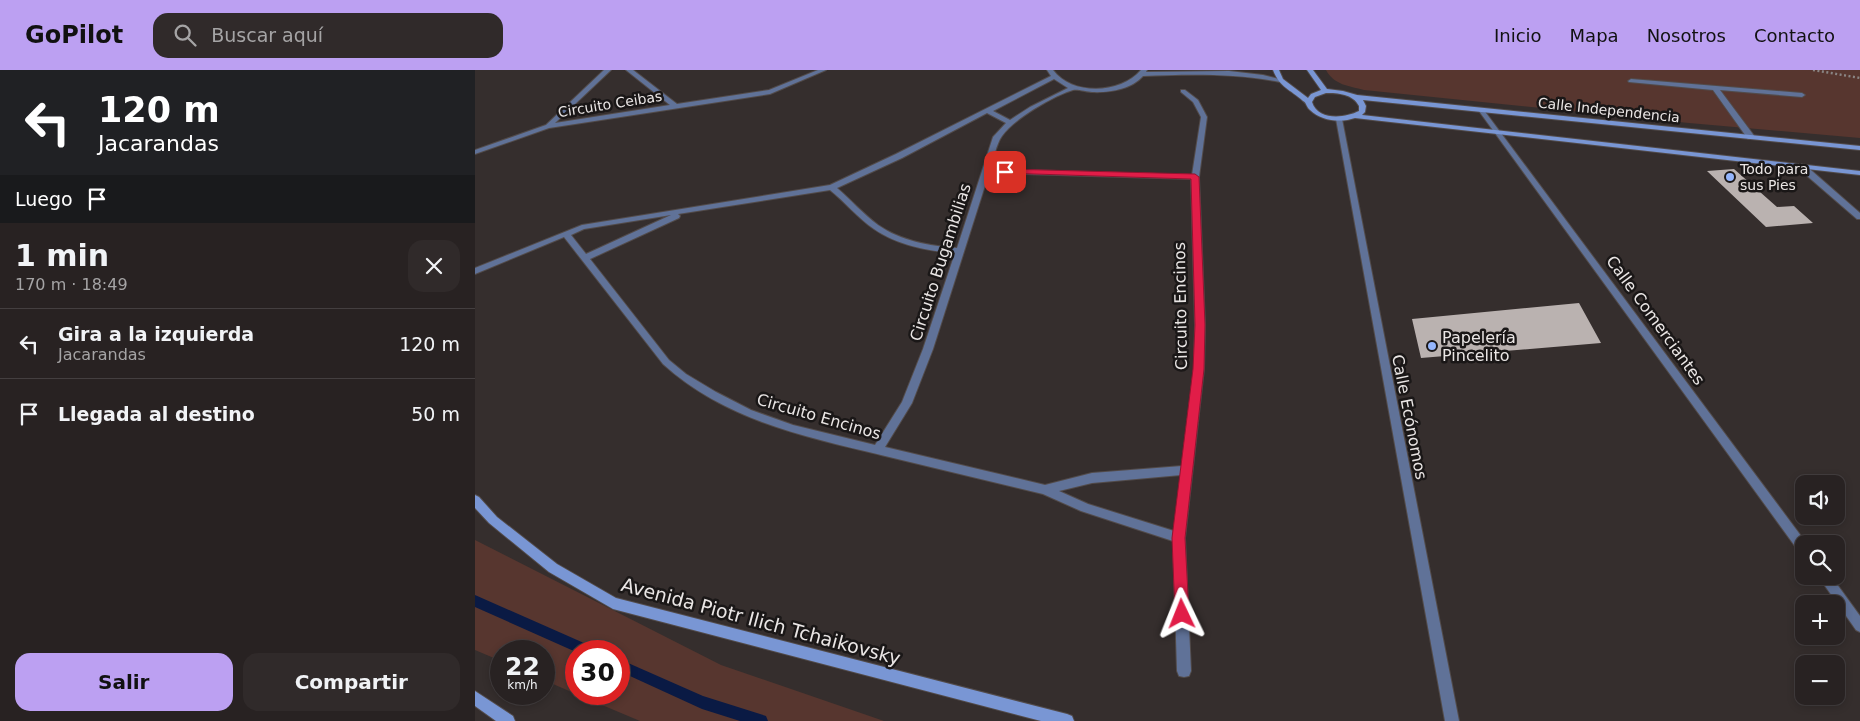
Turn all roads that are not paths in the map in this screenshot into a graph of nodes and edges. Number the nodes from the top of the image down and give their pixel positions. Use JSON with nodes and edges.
{"nodes":[{"id":1,"x":609,"y":70,"type":"edge"},
{"id":2,"x":629,"y":70,"type":"edge"},
{"id":3,"x":823,"y":70,"type":"edge"},
{"id":4,"x":1276,"y":70,"type":"edge"},
{"id":5,"x":1310,"y":70,"type":"edge"},
{"id":6,"x":1143,"y":72,"type":"edge"},
{"id":7,"x":1051,"y":73,"type":"edge"},
{"id":8,"x":1280,"y":80,"type":"junction"},
{"id":9,"x":1631,"y":81,"type":"dead end"},
{"id":10,"x":1073,"y":88,"type":"junction"},
{"id":11,"x":1715,"y":88,"type":"junction"},
{"id":12,"x":1183,"y":91,"type":"dead end"},
{"id":13,"x":1325,"y":91,"type":"junction"},
{"id":14,"x":1801,"y":95,"type":"dead end"},
{"id":15,"x":1355,"y":97,"type":"junction"},
{"id":16,"x":1308,"y":101,"type":"junction"},
{"id":17,"x":676,"y":106,"type":"junction"},
{"id":18,"x":986,"y":110,"type":"junction"},
{"id":19,"x":1481,"y":110,"type":"junction"},
{"id":20,"x":1356,"y":116,"type":"junction"},
{"id":21,"x":1339,"y":119,"type":"junction"},
{"id":22,"x":1009,"y":122,"type":"junction"},
{"id":23,"x":548,"y":126,"type":"junction"},
{"id":24,"x":1498,"y":133,"type":"junction"},
{"id":25,"x":1751,"y":137,"type":"junction"},
{"id":26,"x":1860,"y":148,"type":"edge"},
{"id":27,"x":475,"y":152,"type":"edge"},
{"id":28,"x":1801,"y":166,"type":"junction"},
{"id":29,"x":986,"y":171,"type":"junction"},
{"id":30,"x":1860,"y":173,"type":"edge"},
{"id":31,"x":1195,"y":177,"type":"junction"},
{"id":32,"x":833,"y":187,"type":"junction"},
{"id":33,"x":689,"y":211,"type":"junction"},
{"id":34,"x":1860,"y":217,"type":"edge"},
{"id":35,"x":566,"y":234,"type":"junction"},
{"id":36,"x":959,"y":251,"type":"junction"},
{"id":37,"x":585,"y":258,"type":"junction"},
{"id":38,"x":475,"y":271,"type":"edge"},
{"id":39,"x":878,"y":449,"type":"junction"},
{"id":40,"x":1187,"y":470,"type":"junction"},
{"id":41,"x":1045,"y":490,"type":"junction"},
{"id":42,"x":475,"y":500,"type":"edge"},
{"id":43,"x":1795,"y":537,"type":"edge"},
{"id":44,"x":1179,"y":538,"type":"junction"},
{"id":45,"x":1830,"y":585,"type":"edge"},
{"id":46,"x":1860,"y":626,"type":"edge"},
{"id":47,"x":1184,"y":671,"type":"dead end"},
{"id":48,"x":475,"y":698,"type":"edge"},
{"id":49,"x":509,"y":721,"type":"edge"},
{"id":50,"x":1067,"y":721,"type":"edge"},
{"id":51,"x":1452,"y":721,"type":"edge"}],
"edges":[{"from":1,"to":23,"type":"street","name":"Circuito Ceibas"},
{"from":2,"to":17,"type":"street","name":"Circuito Ceibas"},
{"from":3,"to":17,"type":"street","name":"Circuito Ceibas"},
{"from":4,"to":8,"type":"street"},
{"from":5,"to":13,"type":"street"},
{"from":6,"to":8,"type":"street"},
{"from":6,"to":10,"type":"street"},
{"from":7,"to":10,"type":"street"},
{"from":7,"to":18,"type":"street"},
{"from":8,"to":16,"type":"street"},
{"from":9,"to":11,"type":"street"},
{"from":10,"to":22,"type":"street","name":"Circuito Bugambilias"},
{"from":11,"to":14,"type":"street"},
{"from":11,"to":25,"type":"street"},
{"from":12,"to":31,"type":"street","name":"Circuito Encinos"},
{"from":13,"to":15,"type":"street"},
{"from":13,"to":16,"type":"street"},
{"from":15,"to":19,"type":"street","name":"Calle Independencia"},
{"from":15,"to":20,"type":"street"},
{"from":16,"to":21,"type":"street"},
{"from":17,"to":23,"type":"street","name":"Circuito Ceibas"},
{"from":18,"to":22,"type":"street"},
{"from":18,"to":32,"type":"street"},
{"from":19,"to":24,"type":"street","name":"Calle Comerciantes"},
{"from":19,"to":25,"type":"street","name":"Calle Independencia"},
{"from":20,"to":21,"type":"street"},
{"from":20,"to":24,"type":"street"},
{"from":21,"to":51,"type":"street","name":"Calle Ecónomos"},
{"from":22,"to":29,"type":"street","name":"Circuito Bugambilias"},
{"from":23,"to":27,"type":"street","name":"Circuito Ceibas"},
{"from":24,"to":28,"type":"street"},
{"from":24,"to":43,"type":"street","name":"Calle Comerciantes"},
{"from":25,"to":26,"type":"street","name":"Calle Independencia"},
{"from":28,"to":30,"type":"street"},
{"from":28,"to":34,"type":"street"},
{"from":29,"to":31,"type":"street"},
{"from":29,"to":36,"type":"street","name":"Circuito Bugambilias"},
{"from":31,"to":40,"type":"street","name":"Circuito Encinos"},
{"from":32,"to":33,"type":"street"},
{"from":32,"to":36,"type":"street"},
{"from":33,"to":35,"type":"street"},
{"from":33,"to":37,"type":"street"},
{"from":35,"to":37,"type":"street","name":"Circuito Encinos"},
{"from":35,"to":38,"type":"street"},
{"from":36,"to":39,"type":"street","name":"Circuito Bugambilias"},
{"from":37,"to":39,"type":"street","name":"Circuito Encinos"},
{"from":39,"to":41,"type":"street","name":"Circuito Encinos"},
{"from":40,"to":41,"type":"street","name":"Circuito Encinos"},
{"from":40,"to":44,"type":"street","name":"Circuito Encinos"},
{"from":41,"to":44,"type":"street","name":"Circuito Encinos"},
{"from":42,"to":50,"type":"street","name":"Avenida Piotr Ilich Tchaikovsky"},
{"from":44,"to":47,"type":"street","name":"Circuito Encinos"},
{"from":45,"to":46,"type":"street"},
{"from":48,"to":49,"type":"street"}]}
